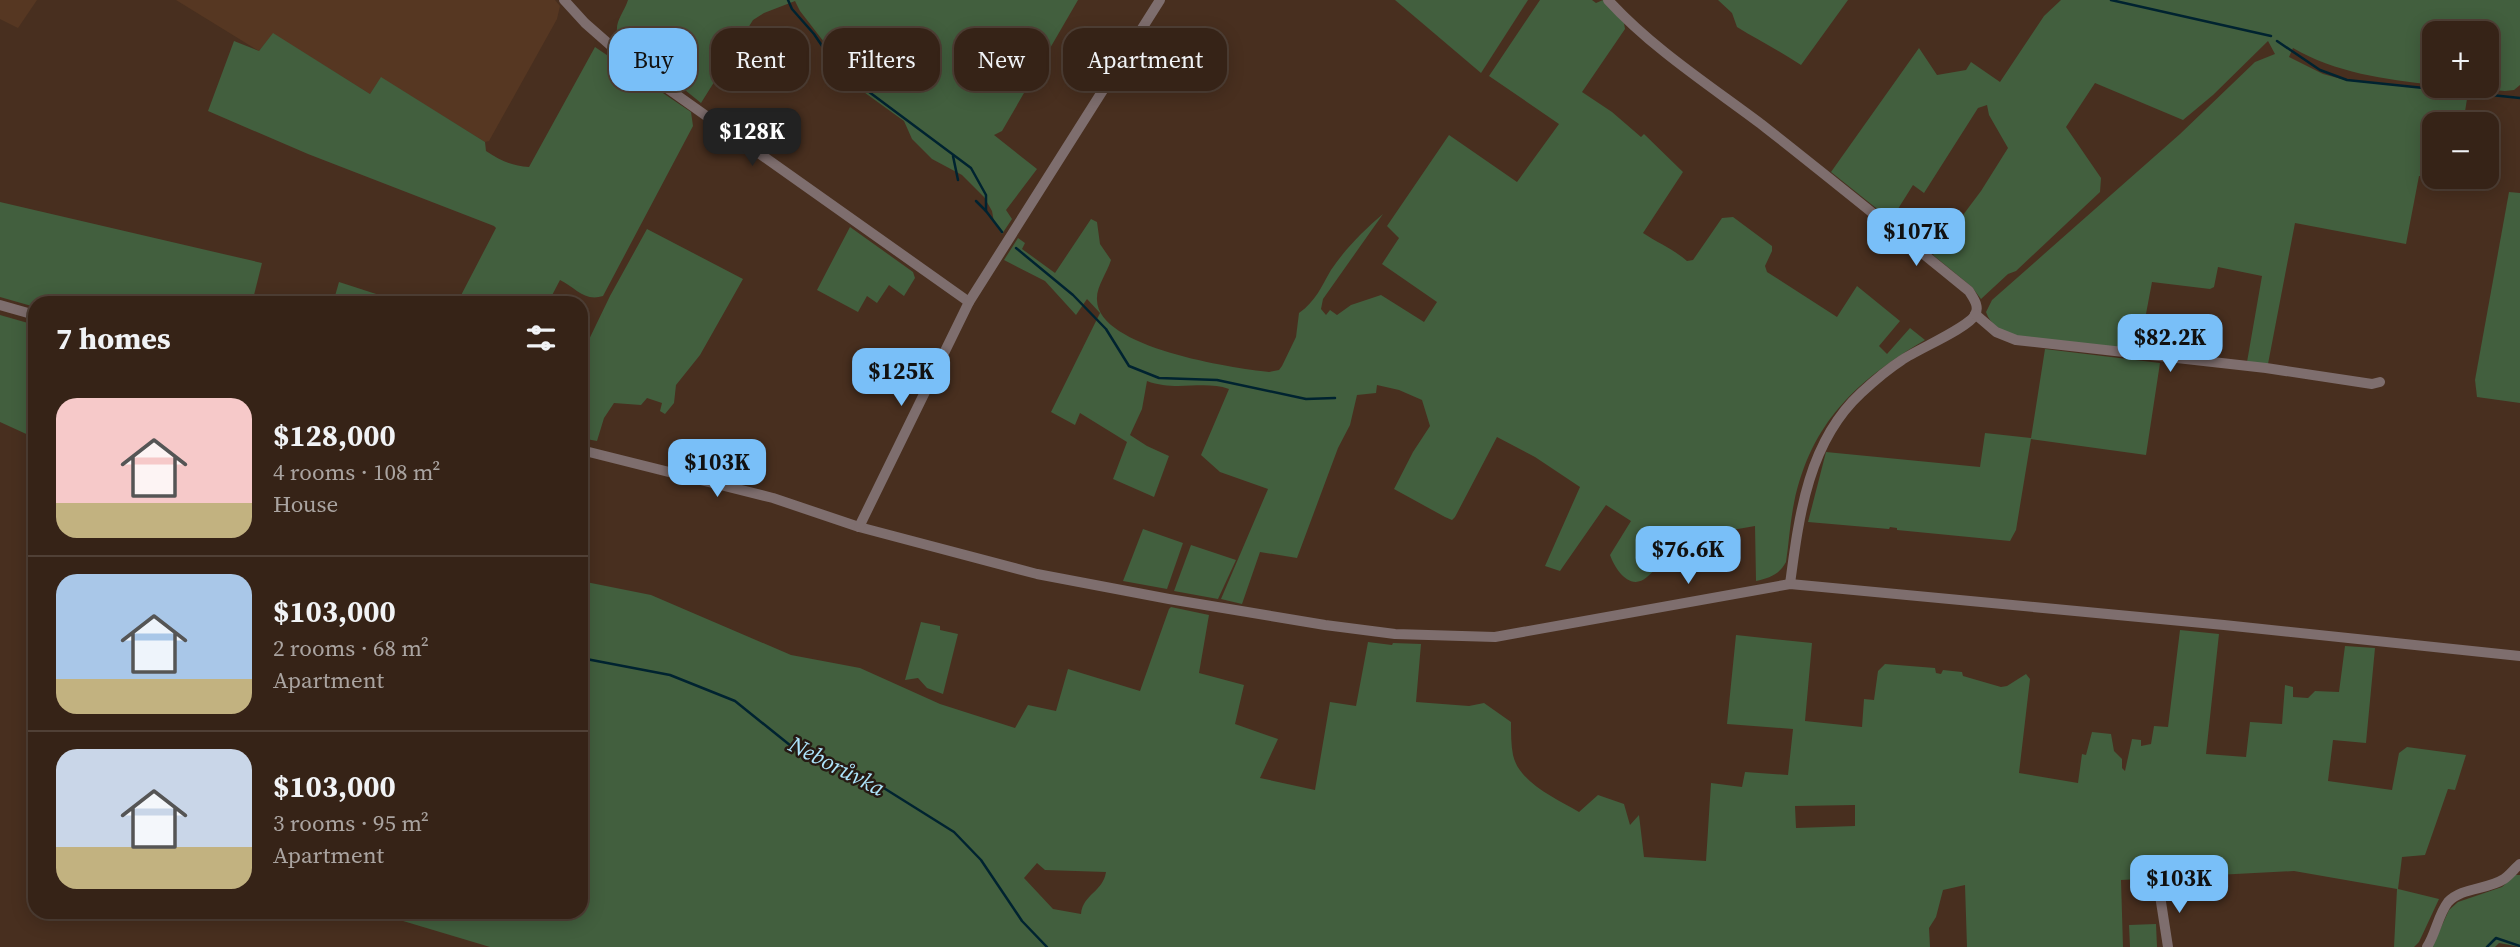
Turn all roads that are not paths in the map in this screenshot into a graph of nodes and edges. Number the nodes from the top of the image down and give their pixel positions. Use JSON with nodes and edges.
{"nodes":[{"id":1,"x":564,"y":0,"type":"edge"},
{"id":2,"x":1160,"y":0,"type":"edge"},
{"id":3,"x":1608,"y":0,"type":"edge"},
{"id":4,"x":969,"y":302,"type":"junction"},
{"id":5,"x":0,"y":305,"type":"edge"},
{"id":6,"x":28,"y":313,"type":"edge"},
{"id":7,"x":1975,"y":314,"type":"junction"},
{"id":8,"x":2380,"y":382,"type":"dead end"},
{"id":9,"x":588,"y":452,"type":"edge"},
{"id":10,"x":859,"y":527,"type":"junction"},
{"id":11,"x":1790,"y":584,"type":"junction"},
{"id":12,"x":2520,"y":656,"type":"edge"},
{"id":13,"x":2520,"y":864,"type":"edge"},
{"id":14,"x":2160,"y":889,"type":"dead end"},
{"id":15,"x":2168,"y":947,"type":"edge"},
{"id":16,"x":2427,"y":947,"type":"edge"}],
"edges":[{"from":1,"to":4,"type":"street"},
{"from":2,"to":4,"type":"street"},
{"from":3,"to":7,"type":"street"},
{"from":4,"to":10,"type":"street"},
{"from":5,"to":6,"type":"street"},
{"from":7,"to":8,"type":"street"},
{"from":7,"to":11,"type":"street"},
{"from":9,"to":10,"type":"street"},
{"from":10,"to":11,"type":"street"},
{"from":11,"to":12,"type":"street"},
{"from":13,"to":16,"type":"street"},
{"from":14,"to":15,"type":"street"}]}
